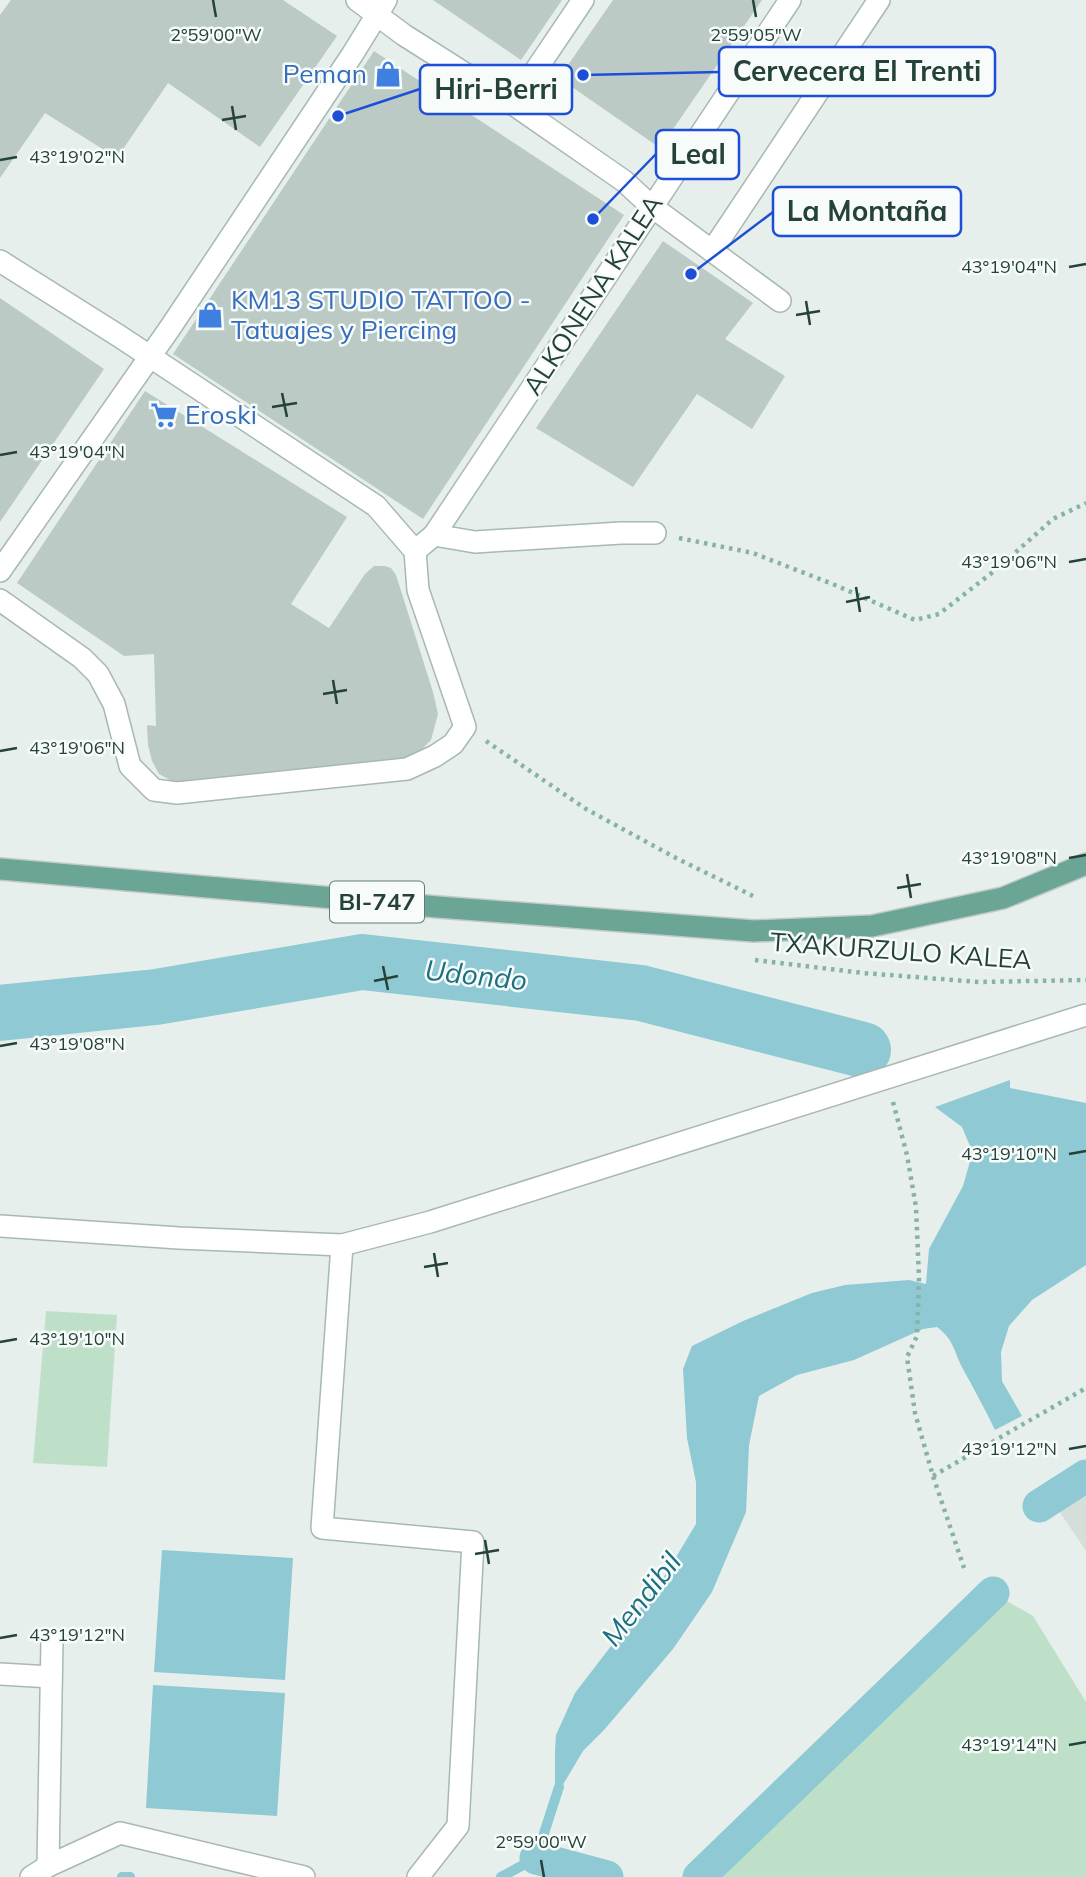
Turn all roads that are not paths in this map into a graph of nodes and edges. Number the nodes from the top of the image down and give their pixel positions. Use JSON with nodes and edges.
{"nodes":[{"id":1,"x":357,"y":0,"type":"edge"},
{"id":2,"x":583,"y":0,"type":"edge"},
{"id":3,"x":790,"y":0,"type":"edge"},
{"id":4,"x":879,"y":0,"type":"edge"},
{"id":5,"x":381,"y":7,"type":"edge"},
{"id":6,"x":513,"y":104,"type":"junction"},
{"id":7,"x":651,"y":206,"type":"junction"},
{"id":8,"x":712,"y":251,"type":"junction"},
{"id":9,"x":0,"y":261,"type":"edge"},
{"id":10,"x":780,"y":301,"type":"dead end"},
{"id":11,"x":150,"y":357,"type":"junction"},
{"id":12,"x":655,"y":533,"type":"road end"},
{"id":13,"x":434,"y":535,"type":"junction"},
{"id":14,"x":415,"y":551,"type":"junction"},
{"id":15,"x":0,"y":571,"type":"edge"},
{"id":16,"x":0,"y":600,"type":"edge"},
{"id":17,"x":1086,"y":864,"type":"edge"},
{"id":18,"x":0,"y":869,"type":"edge"},
{"id":19,"x":1086,"y":1015,"type":"edge"},
{"id":20,"x":0,"y":1226,"type":"edge"},
{"id":21,"x":342,"y":1245,"type":"junction"},
{"id":22,"x":52,"y":1641,"type":"dead end"},
{"id":23,"x":0,"y":1674,"type":"edge"},
{"id":24,"x":51,"y":1677,"type":"junction"},
{"id":25,"x":39,"y":1871,"type":"edge"},
{"id":26,"x":304,"y":1877,"type":"edge"},
{"id":27,"x":418,"y":1877,"type":"edge"}],
"edges":[{"from":1,"to":5,"type":"street"},
{"from":2,"to":6,"type":"street"},
{"from":3,"to":7,"type":"street","name":"ALKONENA KALEA"},
{"from":4,"to":8,"type":"street"},
{"from":5,"to":6,"type":"street"},
{"from":5,"to":11,"type":"street"},
{"from":6,"to":7,"type":"street"},
{"from":7,"to":8,"type":"street"},
{"from":7,"to":13,"type":"street","name":"ALKONENA KALEA"},
{"from":8,"to":10,"type":"street"},
{"from":9,"to":11,"type":"street"},
{"from":11,"to":14,"type":"street"},
{"from":11,"to":15,"type":"street"},
{"from":12,"to":13,"type":"street"},
{"from":13,"to":14,"type":"street","name":"ALKONENA KALEA"},
{"from":14,"to":16,"type":"street"},
{"from":17,"to":18,"type":"main road","number":"BI-747"},
{"from":19,"to":21,"type":"street"},
{"from":20,"to":21,"type":"street"},
{"from":21,"to":27,"type":"street"},
{"from":22,"to":24,"type":"street"},
{"from":23,"to":24,"type":"street"},
{"from":24,"to":25,"type":"street"},
{"from":25,"to":26,"type":"street"}]}
